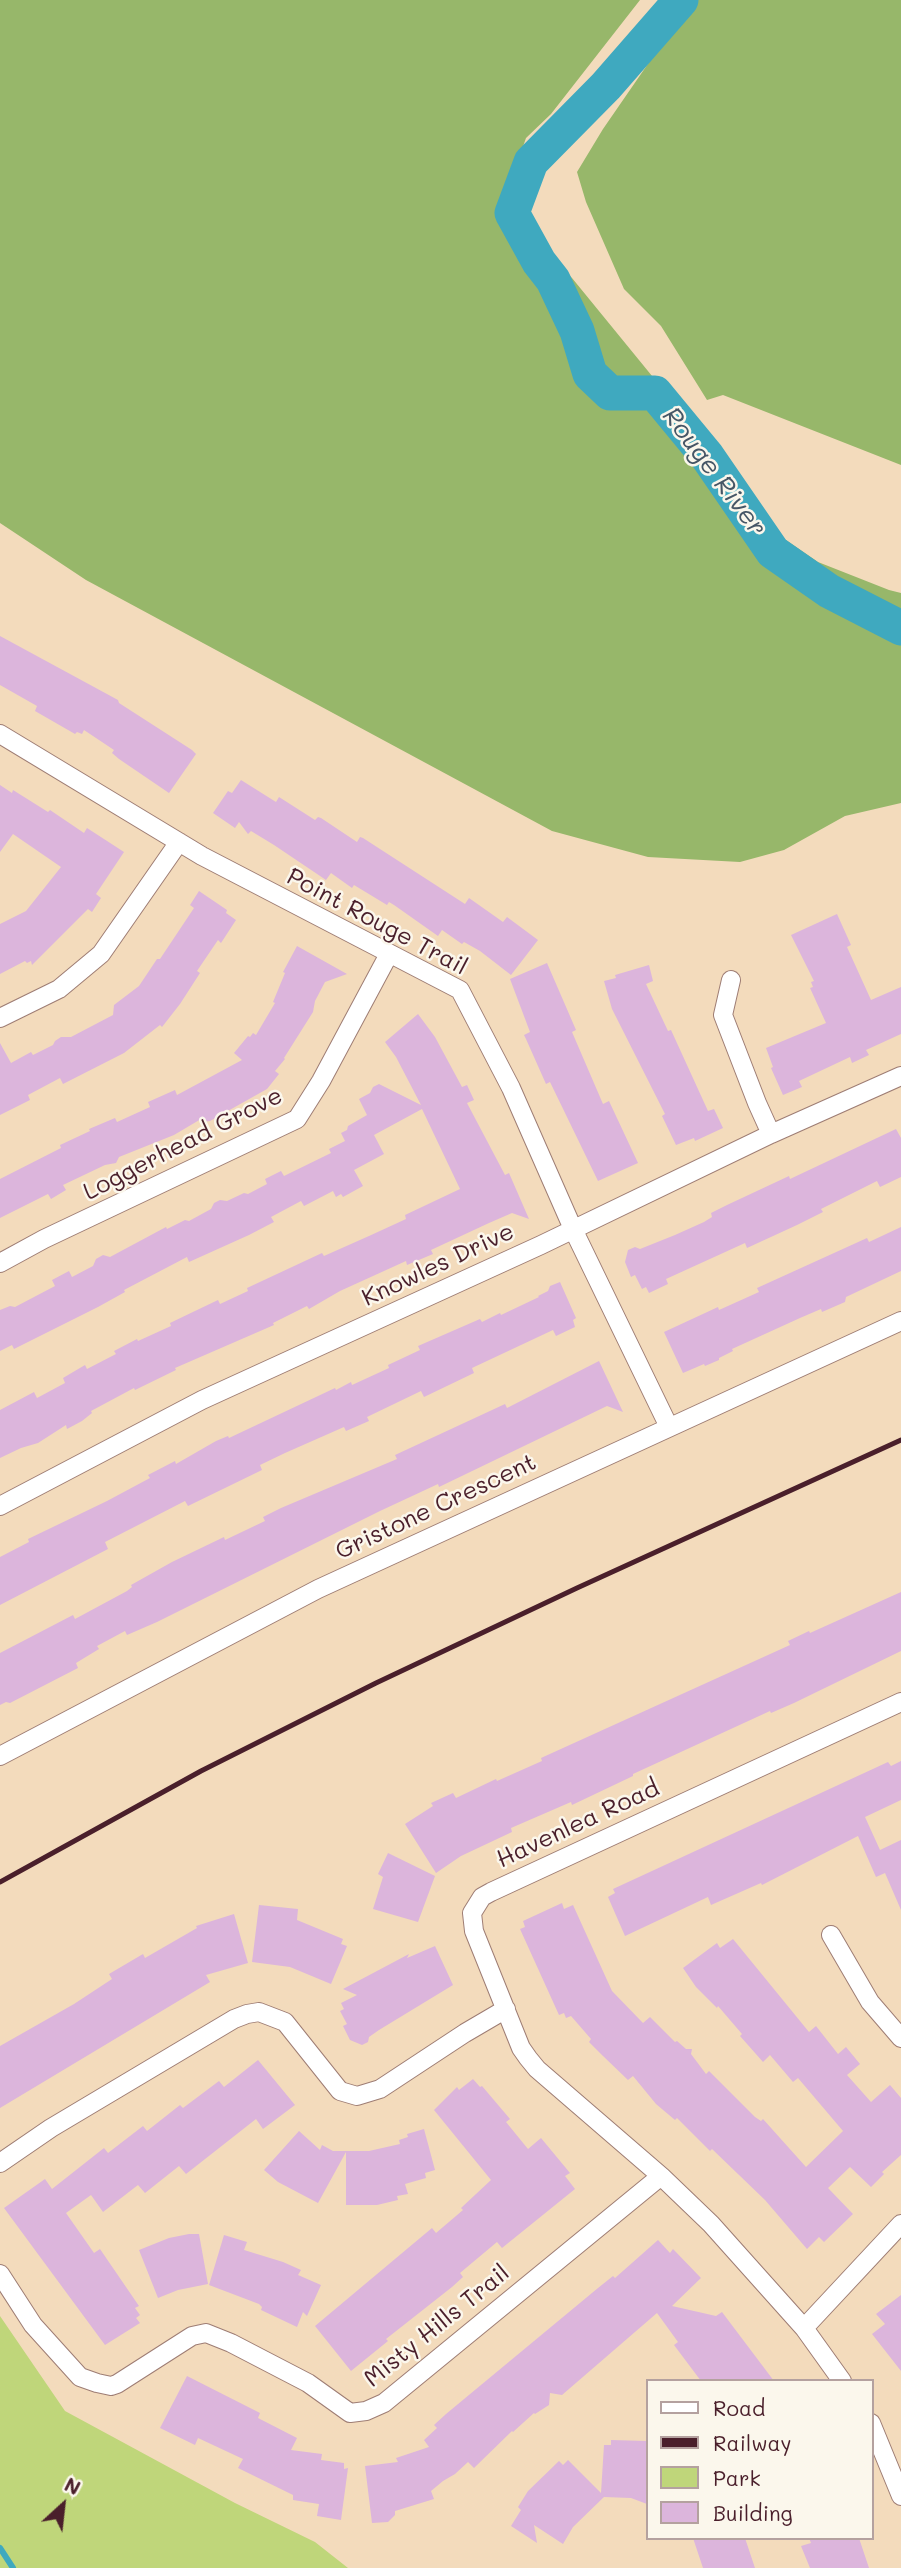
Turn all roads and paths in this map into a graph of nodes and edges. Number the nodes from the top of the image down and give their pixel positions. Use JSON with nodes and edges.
{"nodes":[{"id":1,"x":0,"y":734,"type":"edge"},
{"id":2,"x":179,"y":842,"type":"junction"},
{"id":3,"x":389,"y":954,"type":"junction"},
{"id":4,"x":732,"y":980,"type":"dead end"},
{"id":5,"x":0,"y":1018,"type":"edge"},
{"id":6,"x":901,"y":1076,"type":"edge"},
{"id":7,"x":771,"y":1134,"type":"junction"},
{"id":8,"x":573,"y":1229,"type":"junction"},
{"id":9,"x":0,"y":1263,"type":"edge"},
{"id":10,"x":901,"y":1321,"type":"edge"},
{"id":11,"x":669,"y":1427,"type":"junction"},
{"id":12,"x":0,"y":1506,"type":"edge"},
{"id":13,"x":901,"y":1702,"type":"edge"},
{"id":14,"x":0,"y":1756,"type":"edge"},
{"id":15,"x":831,"y":1935,"type":"dead end"},
{"id":16,"x":506,"y":2009,"type":"junction"},
{"id":17,"x":901,"y":2038,"type":"edge"},
{"id":18,"x":0,"y":2163,"type":"edge"},
{"id":19,"x":661,"y":2176,"type":"junction"},
{"id":20,"x":901,"y":2224,"type":"edge"},
{"id":21,"x":0,"y":2274,"type":"edge"},
{"id":22,"x":804,"y":2328,"type":"junction"},
{"id":23,"x":841,"y":2379,"type":"edge"},
{"id":24,"x":873,"y":2428,"type":"edge"},
{"id":25,"x":901,"y":2496,"type":"edge"}],
"edges":[{"from":1,"to":2,"type":"street","name":"Point Rouge Trail"},
{"from":2,"to":3,"type":"street","name":"Point Rouge Trail"},
{"from":2,"to":5,"type":"street"},
{"from":3,"to":8,"type":"street","name":"Point Rouge Trail"},
{"from":3,"to":9,"type":"street","name":"Loggerhead Grove"},
{"from":4,"to":7,"type":"street"},
{"from":6,"to":7,"type":"street","name":"Knowles Drive"},
{"from":7,"to":8,"type":"street","name":"Knowles Drive"},
{"from":8,"to":11,"type":"street","name":"Point Rouge Trail"},
{"from":8,"to":12,"type":"street","name":"Knowles Drive"},
{"from":10,"to":11,"type":"street","name":"Gristone Crescent"},
{"from":11,"to":14,"type":"street","name":"Gristone Crescent"},
{"from":13,"to":16,"type":"street","name":"Havenlea Road"},
{"from":15,"to":17,"type":"street"},
{"from":16,"to":18,"type":"street"},
{"from":16,"to":19,"type":"street","name":"Havenlea Road"},
{"from":19,"to":21,"type":"street","name":"Misty Hills Trail"},
{"from":19,"to":22,"type":"street","name":"Havenlea Road"},
{"from":20,"to":22,"type":"street"},
{"from":22,"to":23,"type":"street","name":"Havenlea Road"},
{"from":24,"to":25,"type":"street"}]}
